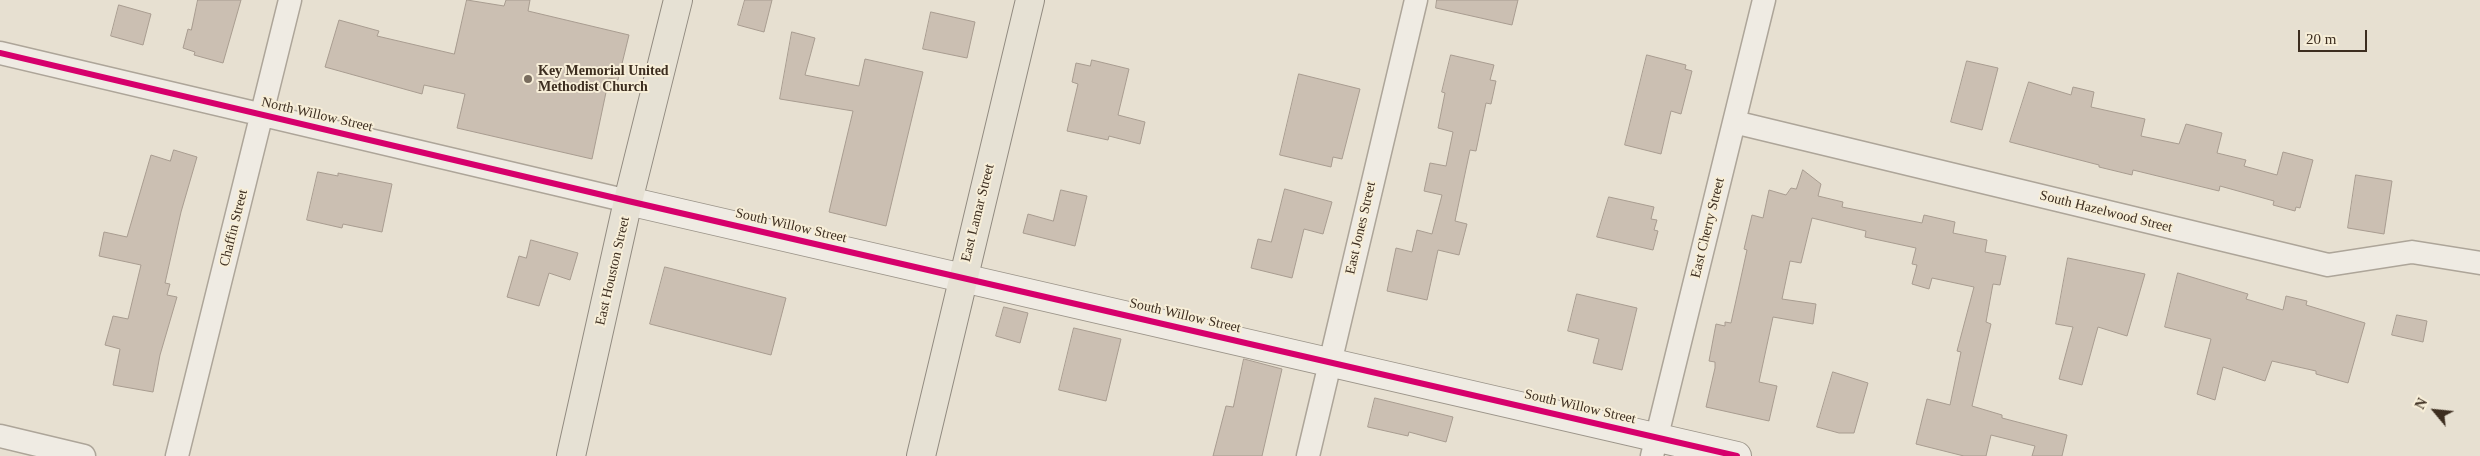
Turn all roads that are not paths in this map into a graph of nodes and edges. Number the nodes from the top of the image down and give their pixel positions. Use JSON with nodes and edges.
{"nodes":[{"id":1,"x":290,"y":0,"type":"edge"},
{"id":2,"x":678,"y":0,"type":"edge"},
{"id":3,"x":1030,"y":0,"type":"edge"},
{"id":4,"x":1416,"y":0,"type":"edge"},
{"id":5,"x":1764,"y":0,"type":"edge"},
{"id":6,"x":0,"y":53,"type":"edge"},
{"id":7,"x":262,"y":115,"type":"junction"},
{"id":8,"x":1734,"y":122,"type":"junction"},
{"id":9,"x":628,"y":201,"type":"junction"},
{"id":10,"x":2480,"y":263,"type":"edge"},
{"id":11,"x":962,"y":278,"type":"junction"},
{"id":12,"x":1329,"y":362,"type":"junction"},
{"id":13,"x":0,"y":436,"type":"edge"},
{"id":14,"x":1654,"y":447,"type":"edge"},
{"id":15,"x":84,"y":456,"type":"edge"},
{"id":16,"x":177,"y":456,"type":"edge"},
{"id":17,"x":571,"y":456,"type":"edge"},
{"id":18,"x":921,"y":456,"type":"edge"},
{"id":19,"x":1308,"y":456,"type":"edge"},
{"id":20,"x":1737,"y":456,"type":"edge"}],
"edges":[{"from":1,"to":7,"type":"street","name":"Chaffin Street"},
{"from":2,"to":9,"type":"main road","name":"East Houston Street"},
{"from":3,"to":11,"type":"main road","name":"East Lamar Street"},
{"from":4,"to":12,"type":"street","name":"East Jones Street"},
{"from":5,"to":8,"type":"street","name":"East Cherry Street"},
{"from":6,"to":7,"type":"street","name":"North Willow Street"},
{"from":7,"to":9,"type":"street","name":"North Willow Street"},
{"from":7,"to":16,"type":"street","name":"Chaffin Street"},
{"from":8,"to":10,"type":"street","name":"South Hazelwood Street"},
{"from":8,"to":14,"type":"street","name":"East Cherry Street"},
{"from":9,"to":11,"type":"street","name":"South Willow Street"},
{"from":9,"to":17,"type":"main road","name":"East Houston Street"},
{"from":11,"to":12,"type":"street","name":"South Willow Street"},
{"from":11,"to":18,"type":"main road","name":"East Lamar Street"},
{"from":12,"to":14,"type":"street","name":"South Willow Street"},
{"from":12,"to":19,"type":"street","name":"East Jones Street"},
{"from":13,"to":15,"type":"street"},
{"from":14,"to":20,"type":"street","name":"South Willow Street"}]}
